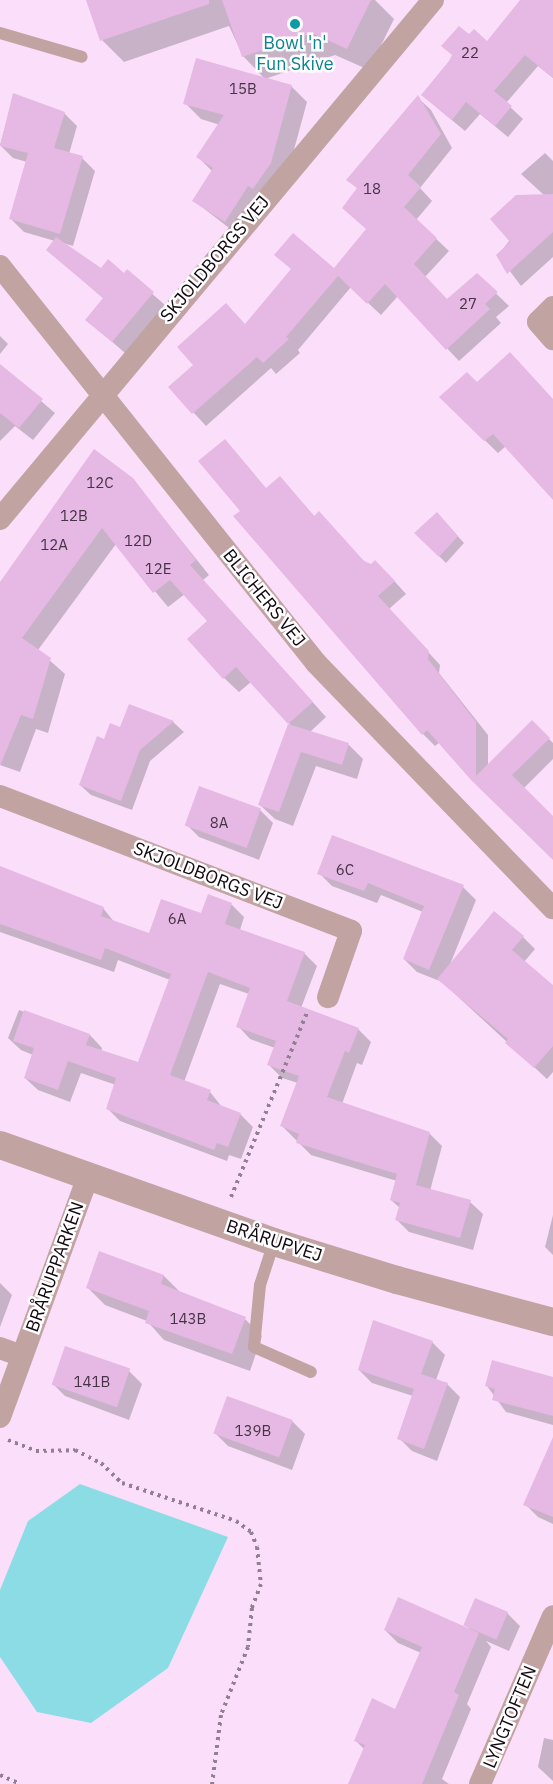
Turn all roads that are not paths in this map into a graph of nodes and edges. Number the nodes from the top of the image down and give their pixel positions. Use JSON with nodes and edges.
{"nodes":[{"id":1,"x":433,"y":0,"type":"edge"},
{"id":2,"x":0,"y":33,"type":"edge"},
{"id":3,"x":82,"y":57,"type":"dead end"},
{"id":4,"x":0,"y":266,"type":"edge"},
{"id":5,"x":553,"y":307,"type":"edge"},
{"id":6,"x":553,"y":339,"type":"edge"},
{"id":7,"x":102,"y":394,"type":"junction"},
{"id":8,"x":0,"y":519,"type":"edge"},
{"id":9,"x":0,"y":796,"type":"edge"},
{"id":10,"x":553,"y":908,"type":"edge"},
{"id":11,"x":328,"y":997,"type":"road end"},
{"id":12,"x":0,"y":1145,"type":"edge"},
{"id":13,"x":88,"y":1177,"type":"junction"},
{"id":14,"x":274,"y":1242,"type":"junction"},
{"id":15,"x":553,"y":1322,"type":"edge"},
{"id":16,"x":0,"y":1348,"type":"edge"},
{"id":17,"x":22,"y":1356,"type":"junction"},
{"id":18,"x":311,"y":1372,"type":"dead end"},
{"id":19,"x":0,"y":1417,"type":"edge"},
{"id":20,"x":553,"y":1616,"type":"edge"},
{"id":21,"x":547,"y":1647,"type":"edge"},
{"id":22,"x":480,"y":1784,"type":"edge"}],
"edges":[{"from":1,"to":7,"type":"street","name":"SKJOLDBORGS VEJ"},
{"from":2,"to":3,"type":"lane"},
{"from":4,"to":7,"type":"street","name":"BLICHERS VEJ"},
{"from":5,"to":6,"type":"street"},
{"from":7,"to":8,"type":"street","name":"SKJOLDBORGS VEJ"},
{"from":7,"to":10,"type":"street","name":"BLICHERS VEJ"},
{"from":9,"to":11,"type":"street","name":"SKJOLDBORGS VEJ"},
{"from":12,"to":13,"type":"street","name":"BRÅRUPVEJ"},
{"from":13,"to":14,"type":"street","name":"BRÅRUPVEJ"},
{"from":13,"to":17,"type":"street","name":"BRÅRUPPARKEN"},
{"from":14,"to":15,"type":"street","name":"BRÅRUPVEJ"},
{"from":14,"to":18,"type":"lane"},
{"from":16,"to":17,"type":"street","name":"BRÅRUPPARKEN"},
{"from":17,"to":19,"type":"street","name":"BRÅRUPPARKEN"},
{"from":20,"to":21,"type":"street","name":"LYNGTOFTEN"},
{"from":21,"to":22,"type":"street","name":"LYNGTOFTEN"}]}
